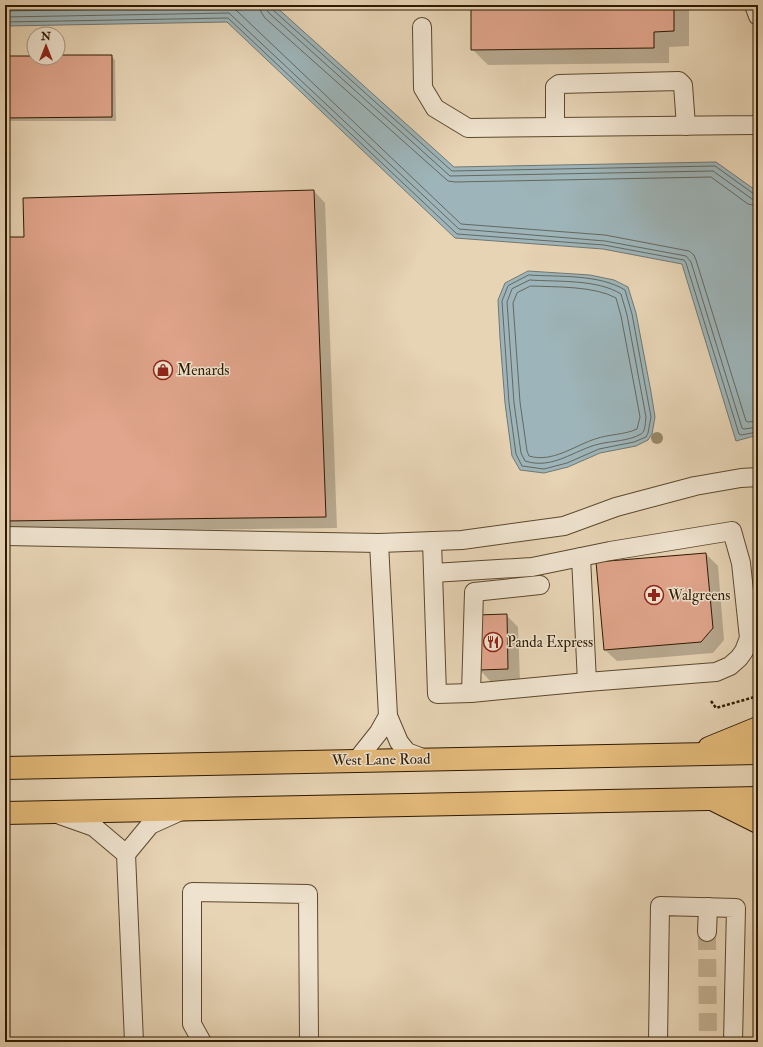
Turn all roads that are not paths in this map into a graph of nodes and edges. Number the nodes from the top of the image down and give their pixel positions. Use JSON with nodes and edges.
{"nodes":[{"id":1,"x":754,"y":5,"type":"edge"},
{"id":2,"x":758,"y":16,"type":"edge"},
{"id":3,"x":422,"y":26,"type":"dead end"},
{"id":4,"x":758,"y":124,"type":"edge"},
{"id":5,"x":686,"y":126,"type":"junction"},
{"id":6,"x":555,"y":127,"type":"junction"},
{"id":7,"x":758,"y":477,"type":"edge"},
{"id":8,"x":5,"y":536,"type":"edge"},
{"id":9,"x":432,"y":541,"type":"junction"},
{"id":10,"x":379,"y":542,"type":"junction"},
{"id":11,"x":581,"y":557,"type":"junction"},
{"id":12,"x":433,"y":573,"type":"junction"},
{"id":13,"x":540,"y":584,"type":"dead end"},
{"id":14,"x":587,"y":682,"type":"junction"},
{"id":15,"x":471,"y":693,"type":"junction"},
{"id":16,"x":388,"y":716,"type":"junction"},
{"id":17,"x":758,"y":728,"type":"edge"},
{"id":18,"x":758,"y":753,"type":"edge"},
{"id":19,"x":694,"y":754,"type":"junction"},
{"id":20,"x":426,"y":759,"type":"junction"},
{"id":21,"x":5,"y":761,"type":"edge"},
{"id":22,"x":356,"y":761,"type":"junction"},
{"id":23,"x":173,"y":765,"type":"junction"},
{"id":24,"x":5,"y":768,"type":"edge"},
{"id":25,"x":758,"y":798,"type":"edge"},
{"id":26,"x":711,"y":799,"type":"junction"},
{"id":27,"x":186,"y":809,"type":"junction"},
{"id":28,"x":52,"y":812,"type":"junction"},
{"id":29,"x":5,"y":813,"type":"edge"},
{"id":30,"x":758,"y":822,"type":"edge"},
{"id":31,"x":126,"y":854,"type":"junction"},
{"id":32,"x":708,"y":907,"type":"junction"},
{"id":33,"x":707,"y":932,"type":"tunnel mouth"},
{"id":34,"x":134,"y":1042,"type":"edge"},
{"id":35,"x":202,"y":1042,"type":"edge"},
{"id":36,"x":309,"y":1042,"type":"edge"},
{"id":37,"x":658,"y":1042,"type":"edge"},
{"id":38,"x":733,"y":1042,"type":"edge"}],
"edges":[{"from":1,"to":2,"type":"street"},
{"from":3,"to":6,"type":"street"},
{"from":4,"to":5,"type":"street"},
{"from":5,"to":6,"type":"street"},
{"from":5,"to":6,"type":"street"},
{"from":7,"to":9,"type":"street"},
{"from":8,"to":10,"type":"street"},
{"from":9,"to":10,"type":"street"},
{"from":9,"to":12,"type":"street"},
{"from":10,"to":16,"type":"street"},
{"from":11,"to":12,"type":"street"},
{"from":11,"to":14,"type":"street"},
{"from":11,"to":14,"type":"street"},
{"from":12,"to":15,"type":"street"},
{"from":13,"to":15,"type":"street"},
{"from":14,"to":15,"type":"street"},
{"from":16,"to":20,"type":"street"},
{"from":16,"to":22,"type":"street"},
{"from":17,"to":19,"type":"main road"},
{"from":18,"to":19,"type":"main road","name":"West Lane Road"},
{"from":19,"to":20,"type":"main road","name":"West Lane Road"},
{"from":20,"to":22,"type":"main road","name":"West Lane Road"},
{"from":21,"to":23,"type":"main road"},
{"from":22,"to":23,"type":"main road","name":"West Lane Road"},
{"from":23,"to":24,"type":"main road","name":"West Lane Road"},
{"from":25,"to":26,"type":"main road"},
{"from":26,"to":27,"type":"main road"},
{"from":26,"to":30,"type":"main road"},
{"from":27,"to":28,"type":"main road"},
{"from":27,"to":31,"type":"street"},
{"from":28,"to":29,"type":"main road"},
{"from":28,"to":31,"type":"street"},
{"from":31,"to":34,"type":"street"},
{"from":32,"to":33,"type":"street"},
{"from":32,"to":37,"type":"street"},
{"from":32,"to":38,"type":"street"},
{"from":35,"to":36,"type":"street"}]}
